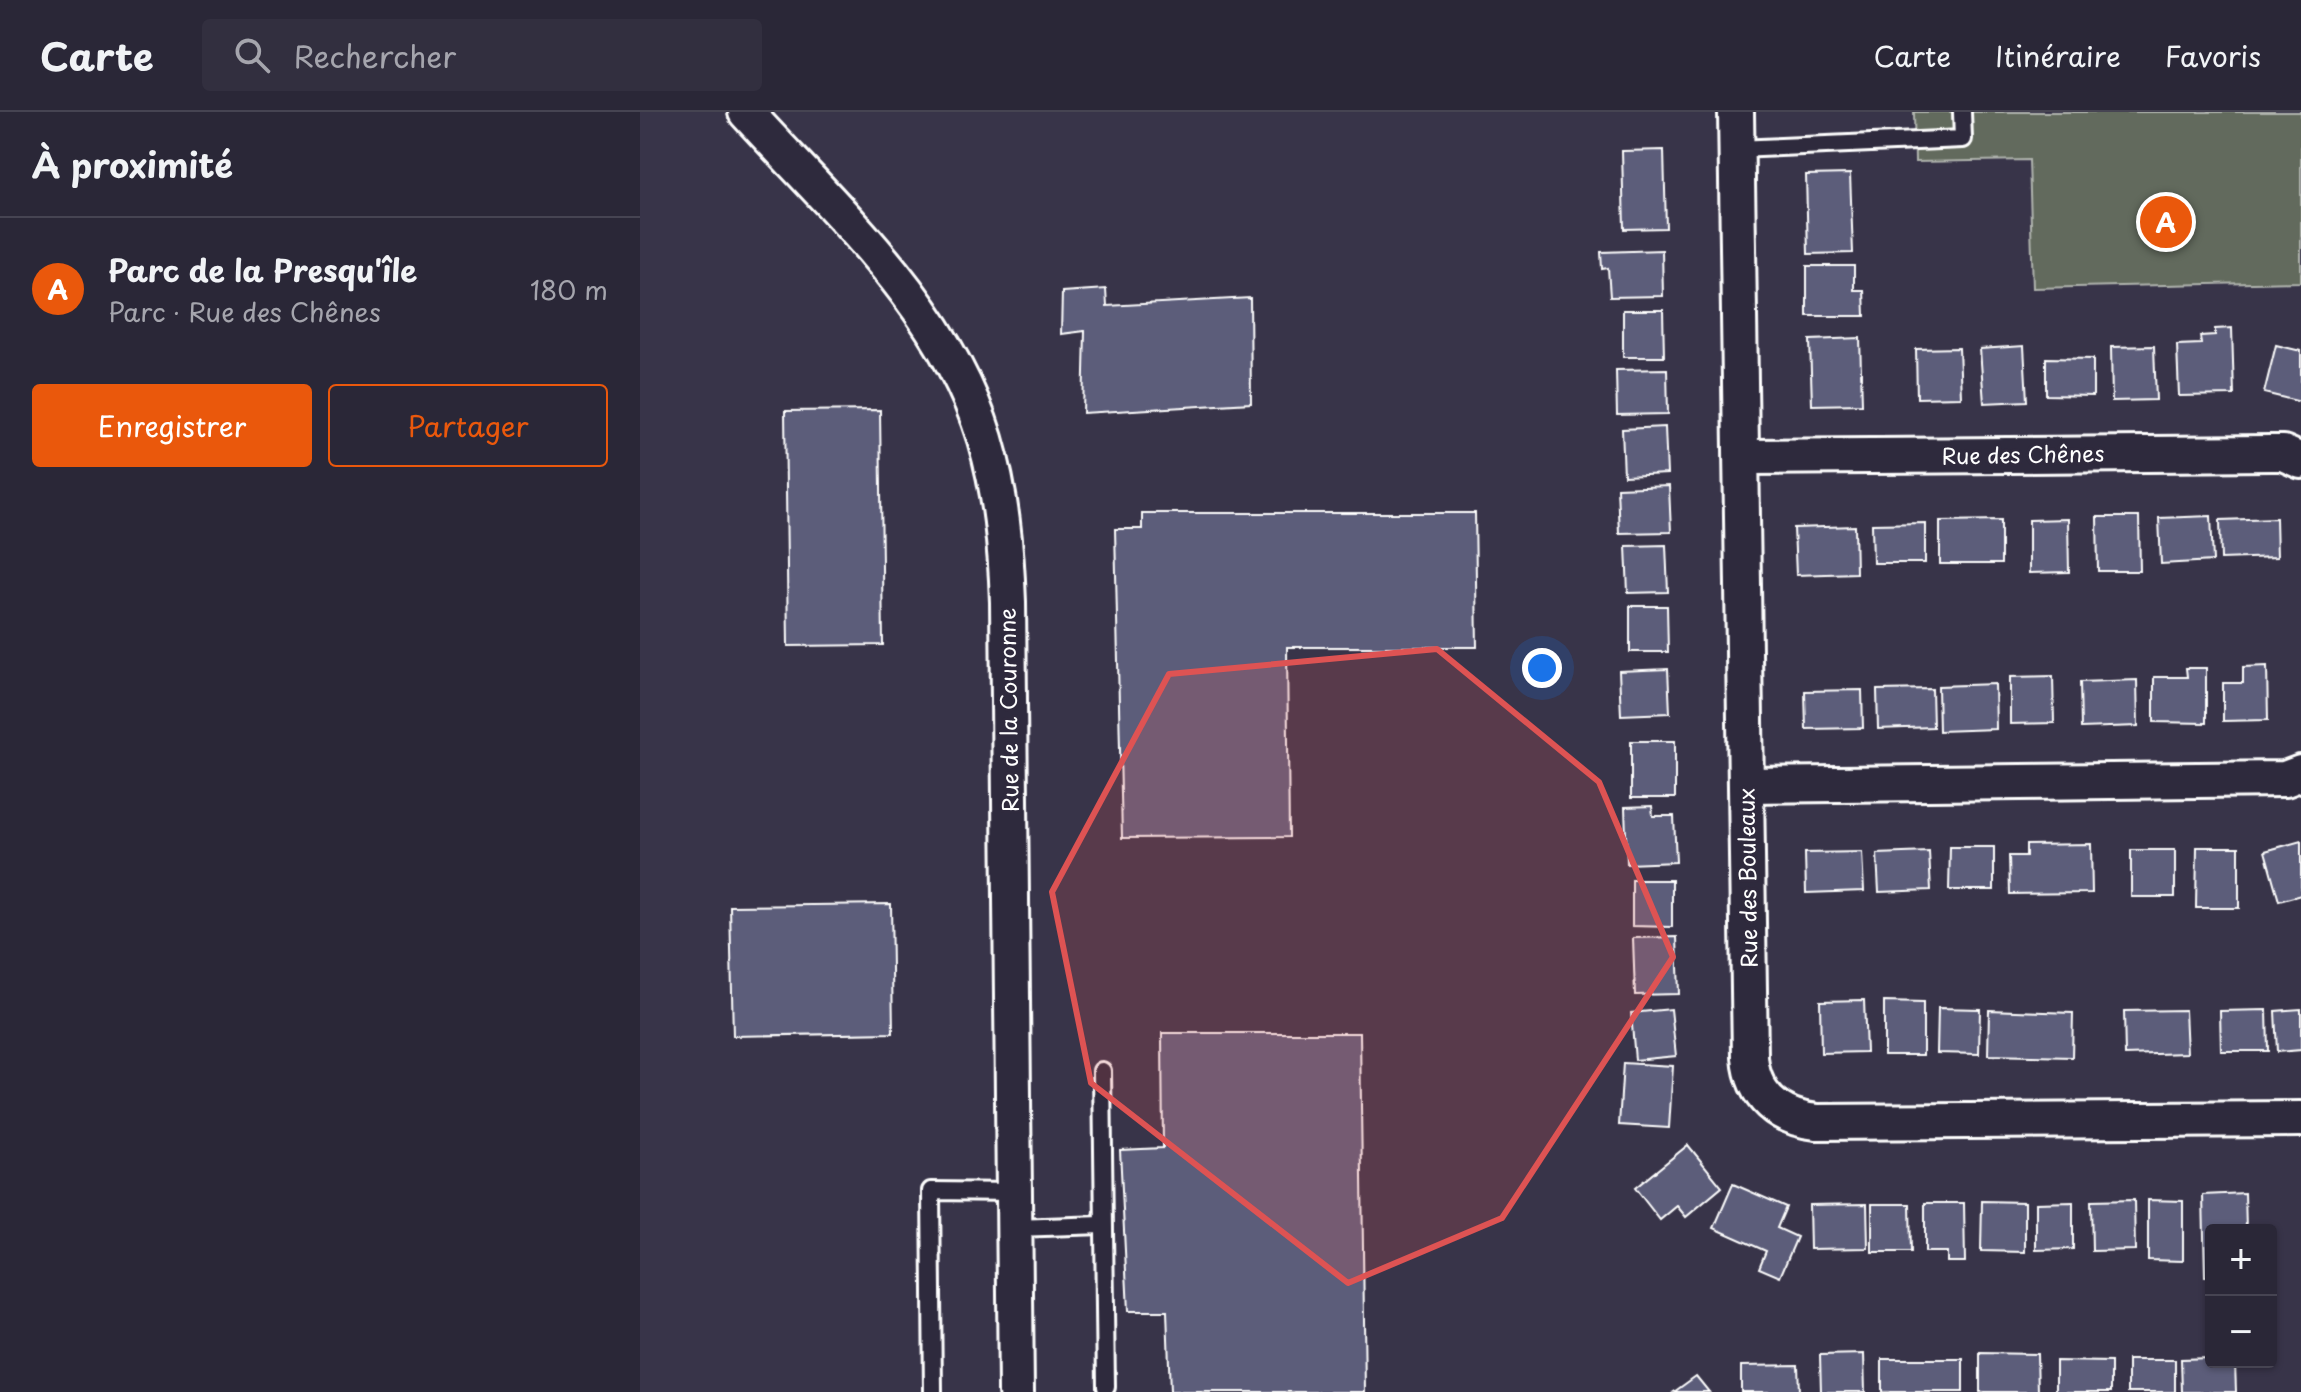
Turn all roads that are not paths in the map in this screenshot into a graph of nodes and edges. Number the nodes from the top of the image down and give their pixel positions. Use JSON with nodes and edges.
{"nodes":[{"id":1,"x":746,"y":112,"type":"edge"},
{"id":2,"x":1736,"y":112,"type":"edge"},
{"id":3,"x":1962,"y":112,"type":"edge"},
{"id":4,"x":1737,"y":149,"type":"junction"},
{"id":5,"x":1743,"y":457,"type":"junction"},
{"id":6,"x":2301,"y":461,"type":"edge"},
{"id":7,"x":2301,"y":773,"type":"edge"},
{"id":8,"x":1747,"y":785,"type":"junction"},
{"id":9,"x":1102,"y":1071,"type":"dead end"},
{"id":10,"x":2301,"y":1119,"type":"edge"},
{"id":11,"x":1015,"y":1192,"type":"junction"},
{"id":12,"x":1103,"y":1225,"type":"junction"},
{"id":13,"x":1015,"y":1228,"type":"junction"},
{"id":14,"x":1106,"y":1387,"type":"dead end"},
{"id":15,"x":933,"y":1392,"type":"edge"},
{"id":16,"x":1016,"y":1392,"type":"edge"}],
"edges":[{"from":1,"to":11,"type":"street","name":"Rue de la Couronne"},
{"from":2,"to":4,"type":"street","name":"Rue des Bouleaux"},
{"from":3,"to":4,"type":"lane"},
{"from":4,"to":5,"type":"street","name":"Rue des Bouleaux"},
{"from":5,"to":6,"type":"street","name":"Rue des Chênes"},
{"from":5,"to":8,"type":"street","name":"Rue des Bouleaux"},
{"from":7,"to":8,"type":"street"},
{"from":8,"to":10,"type":"street","name":"Rue des Bouleaux"},
{"from":9,"to":12,"type":"lane"},
{"from":11,"to":13,"type":"street","name":"Rue de la Couronne"},
{"from":11,"to":15,"type":"lane"},
{"from":12,"to":13,"type":"lane"},
{"from":12,"to":14,"type":"lane"},
{"from":13,"to":16,"type":"street","name":"Rue de la Couronne"}]}
